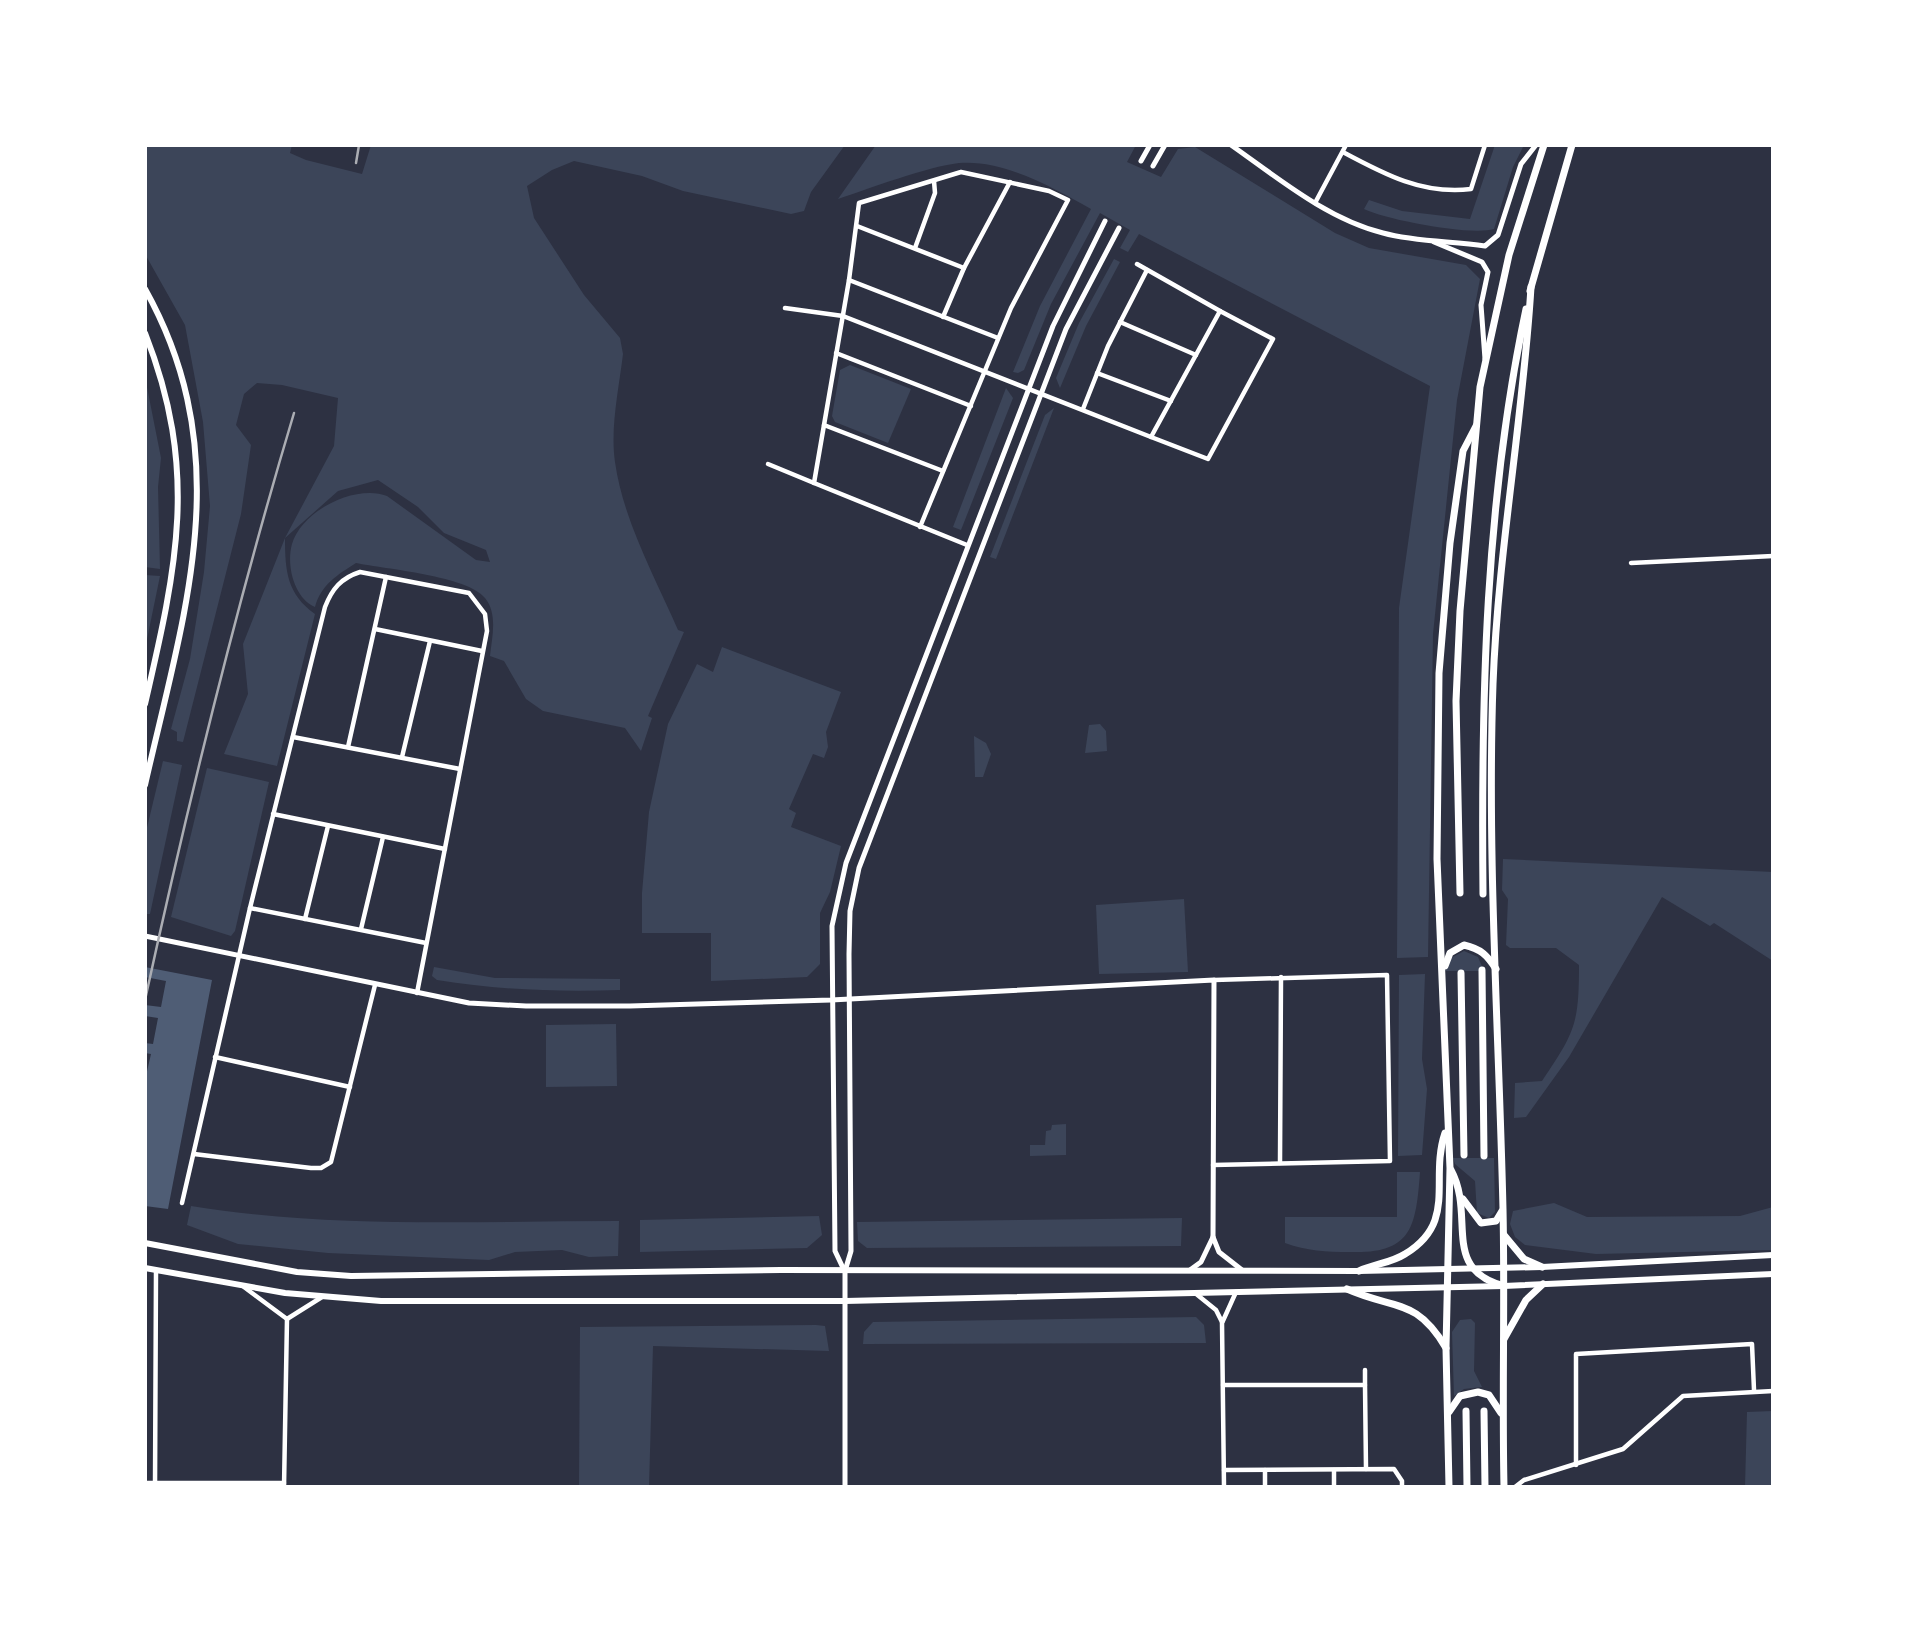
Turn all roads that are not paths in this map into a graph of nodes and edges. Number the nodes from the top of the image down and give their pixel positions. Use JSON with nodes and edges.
{"nodes":[{"id":1,"x":1150,"y":145,"type":"edge"},
{"id":2,"x":1165,"y":145,"type":"edge"},
{"id":3,"x":1231,"y":145,"type":"edge"},
{"id":4,"x":1346,"y":145,"type":"edge"},
{"id":5,"x":1485,"y":145,"type":"edge"},
{"id":6,"x":1536,"y":145,"type":"edge"},
{"id":7,"x":1544,"y":145,"type":"edge"},
{"id":8,"x":1572,"y":145,"type":"edge"},
{"id":9,"x":1343,"y":152,"type":"junction"},
{"id":10,"x":1142,"y":161,"type":"dead end"},
{"id":11,"x":1153,"y":166,"type":"dead end"},
{"id":12,"x":934,"y":181,"type":"junction"},
{"id":13,"x":1010,"y":181,"type":"junction"},
{"id":14,"x":1315,"y":203,"type":"junction"},
{"id":15,"x":1105,"y":221,"type":"dead end"},
{"id":16,"x":857,"y":226,"type":"junction"},
{"id":17,"x":1119,"y":228,"type":"dead end"},
{"id":18,"x":1424,"y":239,"type":"junction"},
{"id":19,"x":915,"y":248,"type":"junction"},
{"id":20,"x":1136,"y":264,"type":"dead end"},
{"id":21,"x":964,"y":268,"type":"junction"},
{"id":22,"x":1147,"y":270,"type":"junction"},
{"id":23,"x":849,"y":280,"type":"junction"},
{"id":24,"x":1531,"y":287,"type":"junction"},
{"id":25,"x":145,"y":289,"type":"edge"},
{"id":26,"x":785,"y":308,"type":"dead end"},
{"id":27,"x":1220,"y":311,"type":"junction"},
{"id":28,"x":843,"y":316,"type":"junction"},
{"id":29,"x":943,"y":317,"type":"junction"},
{"id":30,"x":1120,"y":322,"type":"junction"},
{"id":31,"x":145,"y":333,"type":"edge"},
{"id":32,"x":998,"y":338,"type":"junction"},
{"id":33,"x":836,"y":353,"type":"junction"},
{"id":34,"x":1196,"y":355,"type":"junction"},
{"id":35,"x":1485,"y":359,"type":"junction"},
{"id":36,"x":985,"y":372,"type":"junction"},
{"id":37,"x":1097,"y":373,"type":"junction"},
{"id":38,"x":1028,"y":389,"type":"junction"},
{"id":39,"x":1040,"y":393,"type":"junction"},
{"id":40,"x":1171,"y":401,"type":"junction"},
{"id":41,"x":971,"y":406,"type":"junction"},
{"id":42,"x":1083,"y":409,"type":"junction"},
{"id":43,"x":824,"y":425,"type":"junction"},
{"id":44,"x":1476,"y":426,"type":"junction"},
{"id":45,"x":1151,"y":437,"type":"junction"},
{"id":46,"x":768,"y":464,"type":"dead end"},
{"id":47,"x":943,"y":471,"type":"junction"},
{"id":48,"x":814,"y":484,"type":"junction"},
{"id":49,"x":920,"y":527,"type":"junction"},
{"id":50,"x":967,"y":545,"type":"junction"},
{"id":51,"x":1773,"y":556,"type":"edge"},
{"id":52,"x":1630,"y":563,"type":"dead end"},
{"id":53,"x":386,"y":577,"type":"junction"},
{"id":54,"x":375,"y":629,"type":"junction"},
{"id":55,"x":430,"y":641,"type":"junction"},
{"id":56,"x":482,"y":651,"type":"junction"},
{"id":57,"x":145,"y":704,"type":"edge"},
{"id":58,"x":293,"y":737,"type":"junction"},
{"id":59,"x":348,"y":747,"type":"junction"},
{"id":60,"x":402,"y":757,"type":"junction"},
{"id":61,"x":460,"y":769,"type":"junction"},
{"id":62,"x":145,"y":785,"type":"edge"},
{"id":63,"x":273,"y":814,"type":"junction"},
{"id":64,"x":328,"y":825,"type":"junction"},
{"id":65,"x":383,"y":837,"type":"junction"},
{"id":66,"x":445,"y":849,"type":"junction"},
{"id":67,"x":1460,"y":893,"type":"dead end"},
{"id":68,"x":1483,"y":894,"type":"dead end"},
{"id":69,"x":250,"y":908,"type":"junction"},
{"id":70,"x":305,"y":919,"type":"junction"},
{"id":71,"x":360,"y":929,"type":"junction"},
{"id":72,"x":145,"y":936,"type":"edge"},
{"id":73,"x":425,"y":943,"type":"junction"},
{"id":74,"x":240,"y":955,"type":"junction"},
{"id":75,"x":1443,"y":970,"type":"junction"},
{"id":76,"x":1482,"y":970,"type":"dead end"},
{"id":77,"x":1496,"y":970,"type":"junction"},
{"id":78,"x":1461,"y":973,"type":"dead end"},
{"id":79,"x":1281,"y":977,"type":"junction"},
{"id":80,"x":1214,"y":980,"type":"junction"},
{"id":81,"x":376,"y":985,"type":"junction"},
{"id":82,"x":417,"y":994,"type":"junction"},
{"id":83,"x":849,"y":998,"type":"junction"},
{"id":84,"x":831,"y":1000,"type":"junction"},
{"id":85,"x":215,"y":1057,"type":"junction"},
{"id":86,"x":349,"y":1087,"type":"junction"},
{"id":87,"x":1447,"y":1129,"type":"junction"},
{"id":88,"x":194,"y":1154,"type":"junction"},
{"id":89,"x":1464,"y":1155,"type":"dead end"},
{"id":90,"x":1484,"y":1156,"type":"dead end"},
{"id":91,"x":1280,"y":1163,"type":"junction"},
{"id":92,"x":1213,"y":1165,"type":"junction"},
{"id":93,"x":1450,"y":1168,"type":"junction"},
{"id":94,"x":1463,"y":1198,"type":"junction"},
{"id":95,"x":181,"y":1203,"type":"dead end"},
{"id":96,"x":1503,"y":1209,"type":"junction"},
{"id":97,"x":1504,"y":1234,"type":"junction"},
{"id":98,"x":1213,"y":1237,"type":"junction"},
{"id":99,"x":145,"y":1243,"type":"edge"},
{"id":100,"x":1773,"y":1255,"type":"edge"},
{"id":101,"x":145,"y":1268,"type":"edge"},
{"id":102,"x":1472,"y":1268,"type":"junction"},
{"id":103,"x":1504,"y":1268,"type":"junction"},
{"id":104,"x":1542,"y":1268,"type":"junction"},
{"id":105,"x":1449,"y":1269,"type":"junction"},
{"id":106,"x":1190,"y":1270,"type":"junction"},
{"id":107,"x":1242,"y":1270,"type":"junction"},
{"id":108,"x":156,"y":1271,"type":"junction"},
{"id":109,"x":845,"y":1271,"type":"junction"},
{"id":110,"x":1359,"y":1271,"type":"junction"},
{"id":111,"x":1773,"y":1274,"type":"edge"},
{"id":112,"x":1543,"y":1284,"type":"junction"},
{"id":113,"x":1503,"y":1286,"type":"junction"},
{"id":114,"x":244,"y":1287,"type":"junction"},
{"id":115,"x":1449,"y":1287,"type":"junction"},
{"id":116,"x":1347,"y":1289,"type":"junction"},
{"id":117,"x":1236,"y":1292,"type":"junction"},
{"id":118,"x":1195,"y":1293,"type":"junction"},
{"id":119,"x":322,"y":1297,"type":"junction"},
{"id":120,"x":845,"y":1301,"type":"junction"},
{"id":121,"x":287,"y":1319,"type":"junction"},
{"id":122,"x":1222,"y":1323,"type":"junction"},
{"id":123,"x":1503,"y":1340,"type":"junction"},
{"id":124,"x":1446,"y":1348,"type":"junction"},
{"id":125,"x":1365,"y":1370,"type":"dead end"},
{"id":126,"x":1223,"y":1385,"type":"junction"},
{"id":127,"x":1365,"y":1385,"type":"junction"},
{"id":128,"x":1754,"y":1390,"type":"junction"},
{"id":129,"x":1773,"y":1391,"type":"edge"},
{"id":130,"x":1466,"y":1410,"type":"dead end"},
{"id":131,"x":1484,"y":1411,"type":"dead end"},
{"id":132,"x":1447,"y":1416,"type":"junction"},
{"id":133,"x":1503,"y":1417,"type":"junction"},
{"id":134,"x":1576,"y":1465,"type":"junction"},
{"id":135,"x":1334,"y":1469,"type":"junction"},
{"id":136,"x":1366,"y":1469,"type":"junction"},
{"id":137,"x":1224,"y":1470,"type":"junction"},
{"id":138,"x":1265,"y":1470,"type":"junction"},
{"id":139,"x":145,"y":1483,"type":"edge"},
{"id":140,"x":155,"y":1485,"type":"edge"},
{"id":141,"x":223,"y":1485,"type":"edge"},
{"id":142,"x":284,"y":1485,"type":"edge"},
{"id":143,"x":1515,"y":1486,"type":"edge"},
{"id":144,"x":845,"y":1487,"type":"edge"},
{"id":145,"x":1224,"y":1487,"type":"edge"},
{"id":146,"x":1265,"y":1487,"type":"edge"},
{"id":147,"x":1334,"y":1487,"type":"edge"},
{"id":148,"x":1402,"y":1487,"type":"edge"},
{"id":149,"x":1448,"y":1487,"type":"edge"},
{"id":150,"x":1467,"y":1487,"type":"edge"},
{"id":151,"x":1485,"y":1487,"type":"edge"},
{"id":152,"x":1504,"y":1487,"type":"edge"}],
"edges":[{"from":1,"to":10,"type":"street"},
{"from":2,"to":11,"type":"street"},
{"from":3,"to":14,"type":"street"},
{"from":4,"to":9,"type":"street"},
{"from":5,"to":9,"type":"street"},
{"from":6,"to":18,"type":"street"},
{"from":7,"to":35,"type":"highway"},
{"from":8,"to":24,"type":"highway"},
{"from":9,"to":14,"type":"street"},
{"from":12,"to":13,"type":"street"},
{"from":12,"to":16,"type":"street"},
{"from":12,"to":19,"type":"street"},
{"from":13,"to":21,"type":"street"},
{"from":13,"to":32,"type":"street"},
{"from":14,"to":18,"type":"street"},
{"from":15,"to":38,"type":"street"},
{"from":16,"to":19,"type":"street"},
{"from":16,"to":23,"type":"street"},
{"from":17,"to":39,"type":"street"},
{"from":18,"to":35,"type":"street"},
{"from":19,"to":21,"type":"street"},
{"from":20,"to":22,"type":"street"},
{"from":21,"to":29,"type":"street"},
{"from":22,"to":27,"type":"street"},
{"from":22,"to":30,"type":"street"},
{"from":23,"to":28,"type":"street"},
{"from":23,"to":29,"type":"street"},
{"from":24,"to":68,"type":"highway"},
{"from":24,"to":77,"type":"highway"},
{"from":25,"to":62,"type":"main road"},
{"from":26,"to":28,"type":"street"},
{"from":27,"to":34,"type":"street"},
{"from":27,"to":45,"type":"street"},
{"from":28,"to":33,"type":"street"},
{"from":28,"to":36,"type":"street"},
{"from":29,"to":32,"type":"street"},
{"from":30,"to":34,"type":"street"},
{"from":30,"to":37,"type":"street"},
{"from":31,"to":57,"type":"main road"},
{"from":32,"to":36,"type":"street"},
{"from":33,"to":41,"type":"street"},
{"from":33,"to":43,"type":"street"},
{"from":34,"to":40,"type":"street"},
{"from":35,"to":44,"type":"highway"},
{"from":36,"to":38,"type":"street"},
{"from":36,"to":41,"type":"street"},
{"from":37,"to":40,"type":"street"},
{"from":37,"to":42,"type":"street"},
{"from":38,"to":39,"type":"street"},
{"from":38,"to":50,"type":"street"},
{"from":39,"to":42,"type":"street"},
{"from":39,"to":83,"type":"street"},
{"from":40,"to":45,"type":"street"},
{"from":41,"to":47,"type":"street"},
{"from":42,"to":45,"type":"street"},
{"from":43,"to":47,"type":"street"},
{"from":43,"to":48,"type":"street"},
{"from":44,"to":67,"type":"highway"},
{"from":44,"to":75,"type":"highway"},
{"from":46,"to":48,"type":"street"},
{"from":47,"to":49,"type":"street"},
{"from":48,"to":49,"type":"street"},
{"from":49,"to":50,"type":"street"},
{"from":50,"to":84,"type":"street"},
{"from":51,"to":52,"type":"street"},
{"from":53,"to":54,"type":"street"},
{"from":53,"to":56,"type":"street"},
{"from":53,"to":58,"type":"street"},
{"from":54,"to":55,"type":"street"},
{"from":54,"to":59,"type":"street"},
{"from":55,"to":56,"type":"street"},
{"from":55,"to":60,"type":"street"},
{"from":56,"to":61,"type":"street"},
{"from":58,"to":59,"type":"street"},
{"from":58,"to":63,"type":"street"},
{"from":59,"to":60,"type":"street"},
{"from":60,"to":61,"type":"street"},
{"from":61,"to":66,"type":"street"},
{"from":63,"to":64,"type":"street"},
{"from":63,"to":69,"type":"street"},
{"from":64,"to":65,"type":"street"},
{"from":64,"to":70,"type":"street"},
{"from":65,"to":66,"type":"street"},
{"from":65,"to":71,"type":"street"},
{"from":66,"to":73,"type":"street"},
{"from":69,"to":70,"type":"street"},
{"from":69,"to":74,"type":"street"},
{"from":70,"to":71,"type":"street"},
{"from":71,"to":73,"type":"street"},
{"from":72,"to":74,"type":"street"},
{"from":73,"to":82,"type":"street"},
{"from":74,"to":81,"type":"street"},
{"from":74,"to":85,"type":"street"},
{"from":75,"to":77,"type":"highway"},
{"from":75,"to":87,"type":"highway"},
{"from":76,"to":90,"type":"highway"},
{"from":77,"to":96,"type":"highway"},
{"from":78,"to":89,"type":"highway"},
{"from":79,"to":80,"type":"street"},
{"from":79,"to":91,"type":"street"},
{"from":79,"to":91,"type":"street"},
{"from":80,"to":83,"type":"street"},
{"from":80,"to":92,"type":"street"},
{"from":81,"to":82,"type":"street"},
{"from":81,"to":86,"type":"street"},
{"from":82,"to":84,"type":"street"},
{"from":83,"to":84,"type":"street"},
{"from":83,"to":109,"type":"street"},
{"from":84,"to":109,"type":"street"},
{"from":85,"to":86,"type":"street"},
{"from":85,"to":88,"type":"street"},
{"from":86,"to":88,"type":"street"},
{"from":87,"to":93,"type":"highway"},
{"from":87,"to":110,"type":"highway"},
{"from":88,"to":95,"type":"street"},
{"from":91,"to":92,"type":"street"},
{"from":92,"to":98,"type":"street"},
{"from":93,"to":94,"type":"highway"},
{"from":93,"to":105,"type":"highway"},
{"from":94,"to":96,"type":"highway"},
{"from":94,"to":102,"type":"highway"},
{"from":96,"to":97,"type":"highway"},
{"from":97,"to":103,"type":"highway"},
{"from":97,"to":104,"type":"highway"},
{"from":98,"to":106,"type":"street"},
{"from":98,"to":107,"type":"street"},
{"from":99,"to":109,"type":"main road"},
{"from":100,"to":104,"type":"main road"},
{"from":101,"to":108,"type":"main road"},
{"from":102,"to":103,"type":"main road"},
{"from":102,"to":105,"type":"main road"},
{"from":102,"to":113,"type":"highway"},
{"from":103,"to":104,"type":"main road"},
{"from":103,"to":113,"type":"highway"},
{"from":105,"to":110,"type":"main road"},
{"from":105,"to":115,"type":"highway"},
{"from":106,"to":107,"type":"main road"},
{"from":106,"to":109,"type":"main road"},
{"from":107,"to":110,"type":"main road"},
{"from":108,"to":114,"type":"main road"},
{"from":108,"to":140,"type":"street"},
{"from":109,"to":120,"type":"street"},
{"from":111,"to":112,"type":"main road"},
{"from":112,"to":113,"type":"main road"},
{"from":112,"to":123,"type":"highway"},
{"from":113,"to":115,"type":"main road"},
{"from":113,"to":123,"type":"highway"},
{"from":114,"to":119,"type":"main road"},
{"from":114,"to":121,"type":"street"},
{"from":115,"to":116,"type":"main road"},
{"from":115,"to":124,"type":"highway"},
{"from":116,"to":117,"type":"main road"},
{"from":116,"to":124,"type":"highway"},
{"from":117,"to":118,"type":"main road"},
{"from":117,"to":122,"type":"street"},
{"from":118,"to":120,"type":"main road"},
{"from":118,"to":122,"type":"street"},
{"from":119,"to":120,"type":"main road"},
{"from":119,"to":121,"type":"street"},
{"from":120,"to":144,"type":"street"},
{"from":121,"to":142,"type":"street"},
{"from":122,"to":126,"type":"street"},
{"from":123,"to":133,"type":"highway"},
{"from":124,"to":132,"type":"highway"},
{"from":125,"to":127,"type":"street"},
{"from":126,"to":127,"type":"street"},
{"from":126,"to":137,"type":"street"},
{"from":127,"to":136,"type":"street"},
{"from":128,"to":129,"type":"street"},
{"from":128,"to":134,"type":"street"},
{"from":128,"to":134,"type":"street"},
{"from":130,"to":150,"type":"highway"},
{"from":131,"to":151,"type":"highway"},
{"from":132,"to":133,"type":"highway"},
{"from":132,"to":149,"type":"highway"},
{"from":133,"to":152,"type":"highway"},
{"from":134,"to":143,"type":"street"},
{"from":135,"to":136,"type":"street"},
{"from":135,"to":138,"type":"street"},
{"from":135,"to":147,"type":"street"},
{"from":136,"to":148,"type":"street"},
{"from":137,"to":138,"type":"street"},
{"from":137,"to":145,"type":"street"},
{"from":138,"to":146,"type":"street"},
{"from":139,"to":140,"type":"street"},
{"from":140,"to":141,"type":"street"},
{"from":141,"to":142,"type":"street"}]}
